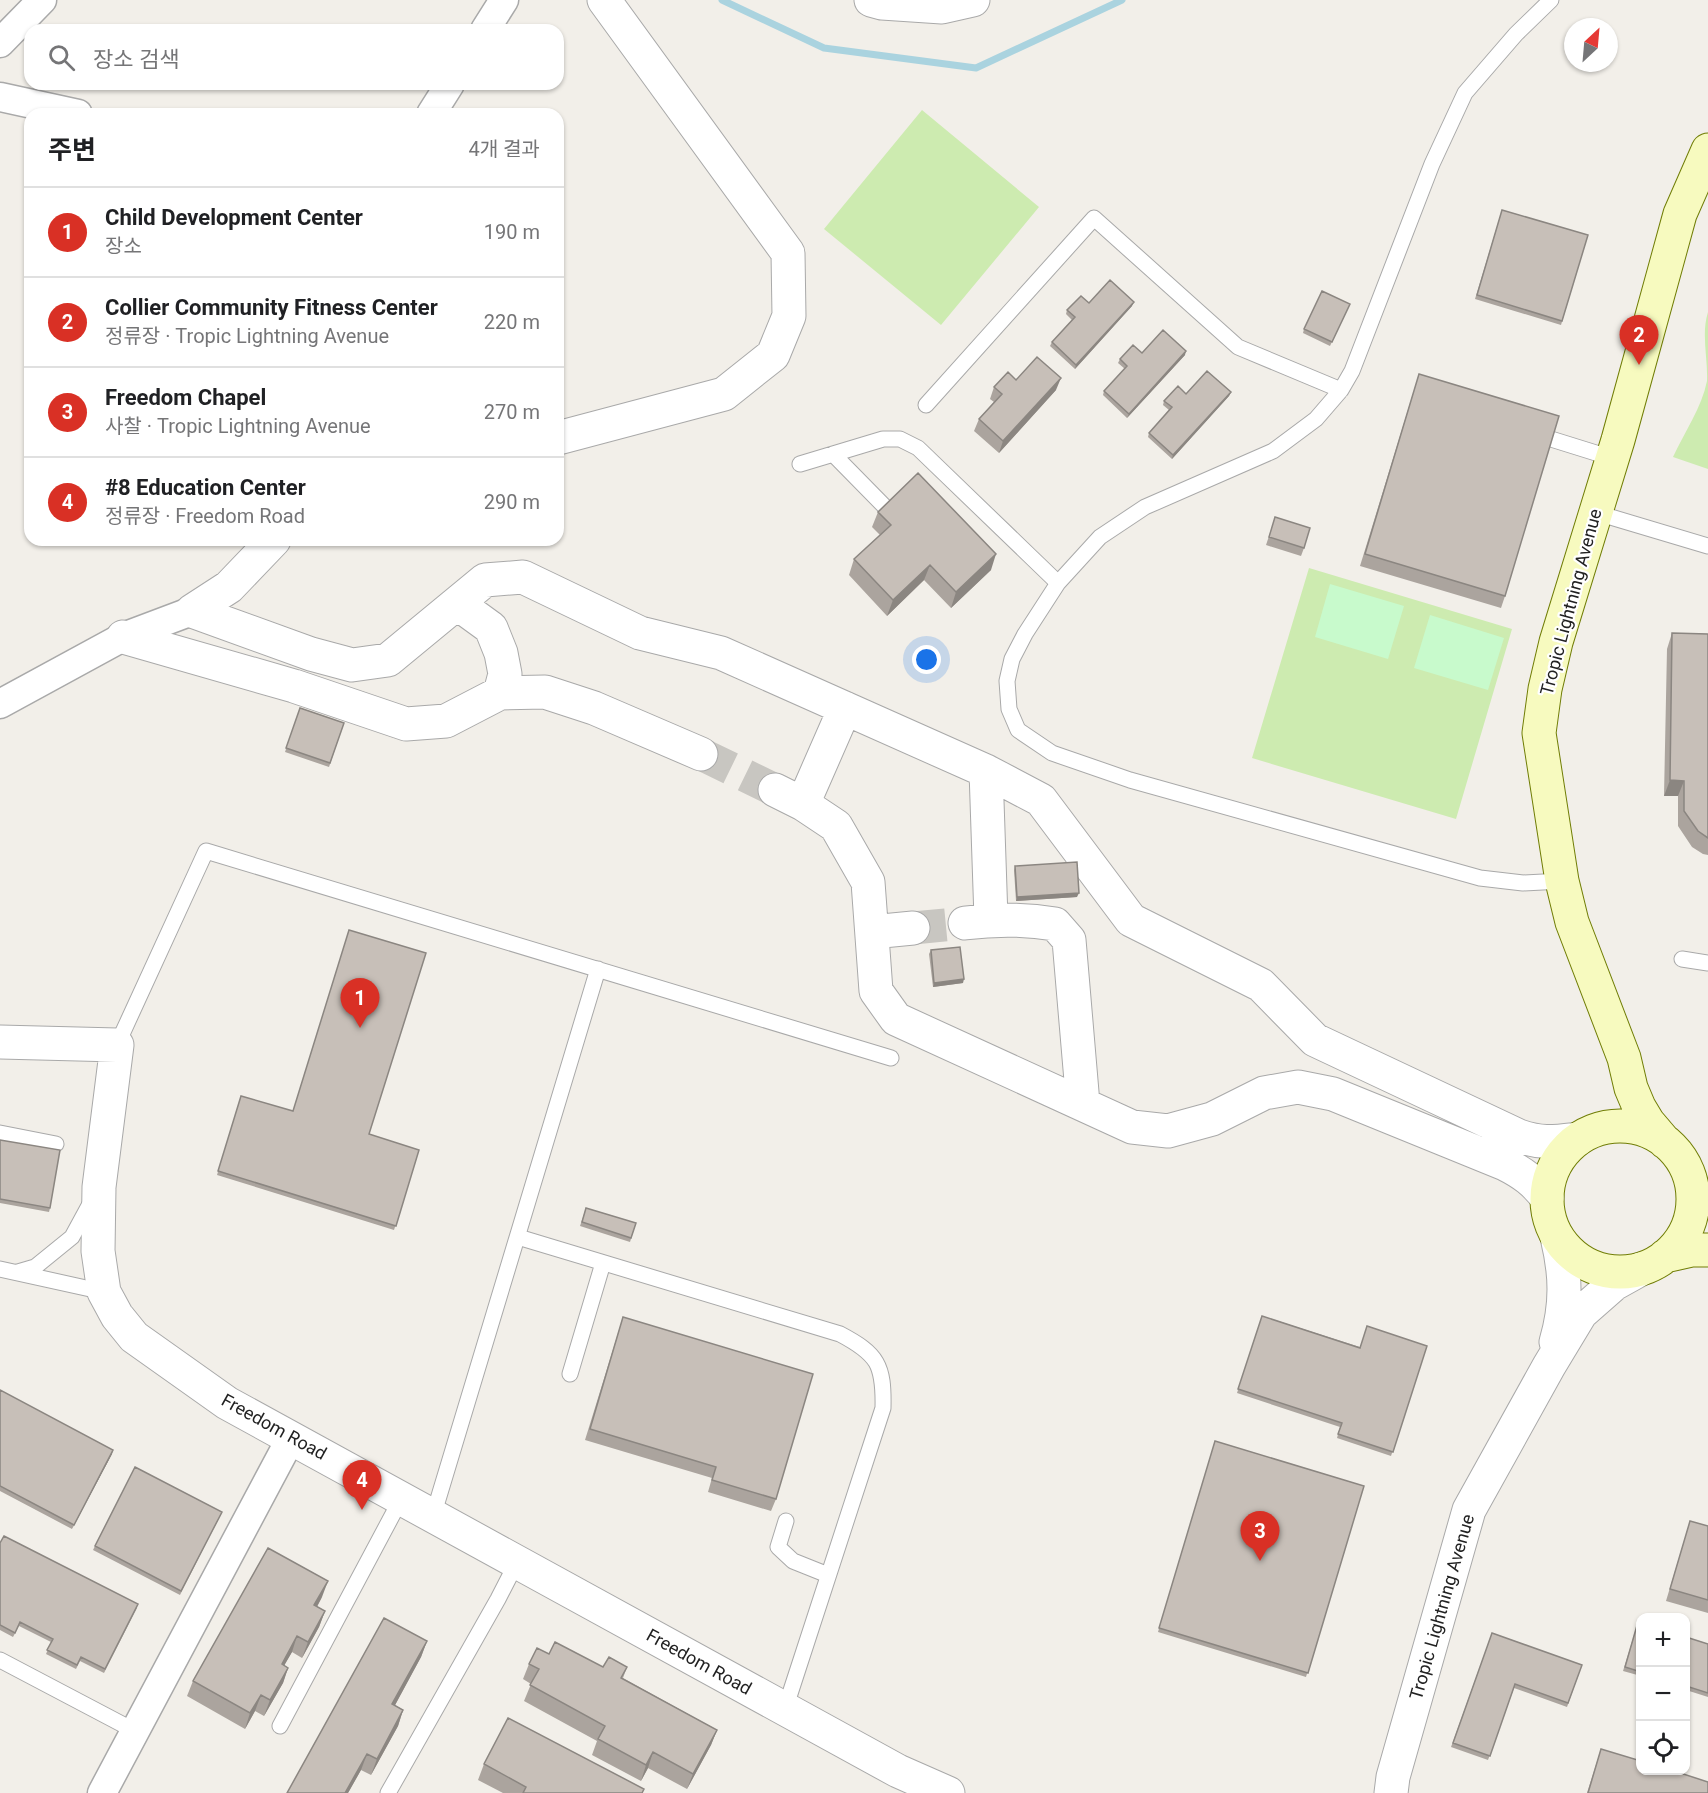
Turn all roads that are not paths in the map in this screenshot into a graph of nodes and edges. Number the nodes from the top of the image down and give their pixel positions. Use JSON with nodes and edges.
{"nodes":[{"id":1,"x":42,"y":0,"type":"edge"},
{"id":2,"x":504,"y":0,"type":"edge"},
{"id":3,"x":604,"y":0,"type":"edge"},
{"id":4,"x":871,"y":0,"type":"edge"},
{"id":5,"x":973,"y":0,"type":"edge"},
{"id":6,"x":1551,"y":0,"type":"edge"},
{"id":7,"x":489,"y":24,"type":"edge"},
{"id":8,"x":0,"y":43,"type":"edge"},
{"id":9,"x":446,"y":90,"type":"edge"},
{"id":10,"x":0,"y":97,"type":"edge"},
{"id":11,"x":50,"y":108,"type":"edge"},
{"id":12,"x":435,"y":108,"type":"edge"},
{"id":13,"x":1708,"y":150,"type":"edge"},
{"id":14,"x":1341,"y":390,"type":"junction"},
{"id":15,"x":926,"y":405,"type":"dead end"},
{"id":16,"x":564,"y":436,"type":"edge"},
{"id":17,"x":1551,"y":439,"type":"edge"},
{"id":18,"x":833,"y":454,"type":"junction"},
{"id":19,"x":1612,"y":458,"type":"junction"},
{"id":20,"x":800,"y":464,"type":"dead end"},
{"id":21,"x":890,"y":511,"type":"edge"},
{"id":22,"x":1594,"y":512,"type":"junction"},
{"id":23,"x":268,"y":546,"type":"edge"},
{"id":24,"x":1708,"y":546,"type":"edge"},
{"id":25,"x":1058,"y":583,"type":"junction"},
{"id":26,"x":458,"y":604,"type":"junction"},
{"id":27,"x":192,"y":611,"type":"junction"},
{"id":28,"x":123,"y":637,"type":"junction"},
{"id":29,"x":500,"y":693,"type":"junction"},
{"id":30,"x":0,"y":704,"type":"edge"},
{"id":31,"x":845,"y":708,"type":"junction"},
{"id":32,"x":701,"y":754,"type":"tunnel mouth"},
{"id":33,"x":986,"y":771,"type":"junction"},
{"id":34,"x":1562,"y":881,"type":"junction"},
{"id":35,"x":913,"y":928,"type":"tunnel mouth"},
{"id":36,"x":872,"y":932,"type":"junction"},
{"id":37,"x":1682,"y":958,"type":"dead end"},
{"id":38,"x":1708,"y":963,"type":"edge"},
{"id":39,"x":598,"y":969,"type":"junction"},
{"id":40,"x":0,"y":1042,"type":"edge"},
{"id":41,"x":117,"y":1044,"type":"junction"},
{"id":42,"x":891,"y":1058,"type":"dead end"},
{"id":43,"x":1624,"y":1058,"type":"junction"},
{"id":44,"x":1083,"y":1104,"type":"junction"},
{"id":45,"x":0,"y":1133,"type":"edge"},
{"id":46,"x":1589,"y":1133,"type":"junction"},
{"id":47,"x":56,"y":1144,"type":"dead end"},
{"id":48,"x":1674,"y":1152,"type":"junction"},
{"id":49,"x":99,"y":1187,"type":"junction"},
{"id":50,"x":1708,"y":1188,"type":"edge"},
{"id":51,"x":1547,"y":1198,"type":"junction"},
{"id":52,"x":518,"y":1237,"type":"junction"},
{"id":53,"x":1557,"y":1237,"type":"junction"},
{"id":54,"x":1708,"y":1250,"type":"edge"},
{"id":55,"x":1653,"y":1262,"type":"junction"},
{"id":56,"x":603,"y":1263,"type":"junction"},
{"id":57,"x":0,"y":1269,"type":"edge"},
{"id":58,"x":18,"y":1272,"type":"junction"},
{"id":59,"x":104,"y":1292,"type":"junction"},
{"id":60,"x":1549,"y":1366,"type":"junction"},
{"id":61,"x":570,"y":1374,"type":"dead end"},
{"id":62,"x":291,"y":1438,"type":"junction"},
{"id":63,"x":401,"y":1499,"type":"junction"},
{"id":64,"x":433,"y":1516,"type":"junction"},
{"id":65,"x":786,"y":1521,"type":"dead end"},
{"id":66,"x":517,"y":1562,"type":"junction"},
{"id":67,"x":828,"y":1575,"type":"junction"},
{"id":68,"x":0,"y":1660,"type":"edge"},
{"id":69,"x":785,"y":1709,"type":"junction"},
{"id":70,"x":280,"y":1726,"type":"dead end"},
{"id":71,"x":135,"y":1731,"type":"junction"},
{"id":72,"x":102,"y":1793,"type":"edge"},
{"id":73,"x":388,"y":1793,"type":"edge"},
{"id":74,"x":948,"y":1793,"type":"edge"},
{"id":75,"x":1391,"y":1793,"type":"edge"}],
"edges":[{"from":1,"to":8,"type":"street"},
{"from":2,"to":7,"type":"street"},
{"from":3,"to":16,"type":"street"},
{"from":4,"to":5,"type":"street"},
{"from":6,"to":14,"type":"lane"},
{"from":9,"to":12,"type":"street"},
{"from":10,"to":11,"type":"street"},
{"from":13,"to":19,"type":"main road","name":"Tropic Lightning Avenue"},
{"from":14,"to":15,"type":"lane"},
{"from":14,"to":25,"type":"lane"},
{"from":17,"to":19,"type":"lane"},
{"from":18,"to":20,"type":"lane"},
{"from":18,"to":21,"type":"lane"},
{"from":18,"to":25,"type":"lane"},
{"from":19,"to":22,"type":"main road","name":"Tropic Lightning Avenue"},
{"from":22,"to":24,"type":"lane"},
{"from":22,"to":34,"type":"main road","name":"Tropic Lightning Avenue"},
{"from":23,"to":27,"type":"street"},
{"from":25,"to":34,"type":"lane"},
{"from":26,"to":27,"type":"street"},
{"from":26,"to":29,"type":"street"},
{"from":26,"to":31,"type":"street"},
{"from":27,"to":28,"type":"street"},
{"from":28,"to":29,"type":"street"},
{"from":28,"to":30,"type":"street"},
{"from":29,"to":32,"type":"street"},
{"from":31,"to":33,"type":"street"},
{"from":31,"to":36,"type":"street"},
{"from":33,"to":44,"type":"street"},
{"from":33,"to":46,"type":"street"},
{"from":34,"to":43,"type":"main road","name":"Tropic Lightning Avenue"},
{"from":35,"to":36,"type":"street"},
{"from":36,"to":44,"type":"street"},
{"from":37,"to":38,"type":"lane"},
{"from":39,"to":41,"type":"lane"},
{"from":39,"to":42,"type":"lane"},
{"from":39,"to":52,"type":"lane"},
{"from":40,"to":41,"type":"street"},
{"from":41,"to":49,"type":"street","name":"Freedom Road"},
{"from":43,"to":46,"type":"main road"},
{"from":43,"to":48,"type":"main road"},
{"from":44,"to":51,"type":"street"},
{"from":45,"to":47,"type":"lane"},
{"from":46,"to":48,"type":"main road"},
{"from":46,"to":51,"type":"main road"},
{"from":48,"to":50,"type":"main road"},
{"from":48,"to":55,"type":"main road"},
{"from":49,"to":58,"type":"lane"},
{"from":49,"to":59,"type":"street","name":"Freedom Road"},
{"from":51,"to":53,"type":"main road"},
{"from":52,"to":56,"type":"lane"},
{"from":52,"to":64,"type":"lane"},
{"from":53,"to":55,"type":"main road"},
{"from":53,"to":60,"type":"street"},
{"from":54,"to":55,"type":"main road"},
{"from":55,"to":60,"type":"street"},
{"from":56,"to":61,"type":"lane"},
{"from":56,"to":67,"type":"lane"},
{"from":57,"to":58,"type":"lane"},
{"from":58,"to":59,"type":"lane"},
{"from":59,"to":62,"type":"street","name":"Freedom Road"},
{"from":60,"to":75,"type":"street","name":"Tropic Lightning Avenue"},
{"from":62,"to":63,"type":"street","name":"Freedom Road"},
{"from":62,"to":71,"type":"street"},
{"from":63,"to":64,"type":"street","name":"Freedom Road"},
{"from":63,"to":70,"type":"lane"},
{"from":64,"to":66,"type":"street","name":"Freedom Road"},
{"from":65,"to":67,"type":"lane"},
{"from":66,"to":69,"type":"street","name":"Freedom Road"},
{"from":66,"to":73,"type":"lane"},
{"from":67,"to":69,"type":"lane"},
{"from":68,"to":71,"type":"lane"},
{"from":69,"to":74,"type":"street","name":"Freedom Road"},
{"from":71,"to":72,"type":"street"}]}
